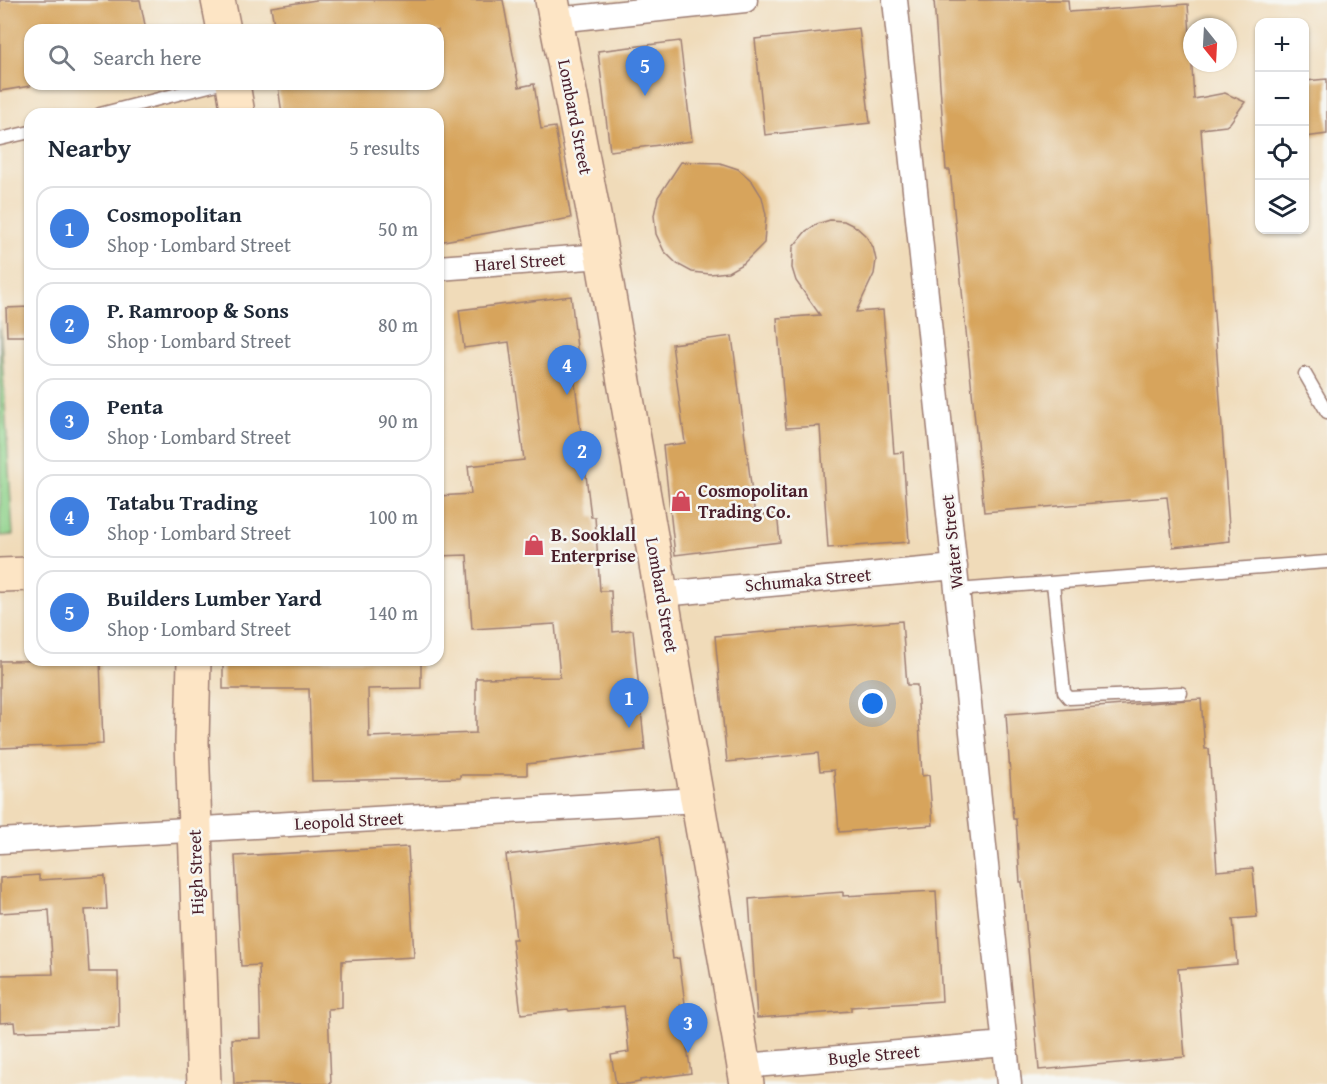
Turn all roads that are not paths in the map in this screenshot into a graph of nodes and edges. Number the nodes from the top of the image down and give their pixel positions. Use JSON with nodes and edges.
{"nodes":[{"id":1,"x":219,"y":0,"type":"edge"},
{"id":2,"x":745,"y":0,"type":"edge"},
{"id":3,"x":895,"y":0,"type":"edge"},
{"id":4,"x":554,"y":10,"type":"edge"},
{"id":5,"x":223,"y":24,"type":"edge"},
{"id":6,"x":194,"y":90,"type":"edge"},
{"id":7,"x":234,"y":90,"type":"edge"},
{"id":8,"x":123,"y":108,"type":"edge"},
{"id":9,"x":237,"y":108,"type":"edge"},
{"id":10,"x":24,"y":133,"type":"edge"},
{"id":11,"x":0,"y":139,"type":"edge"},
{"id":12,"x":602,"y":256,"type":"junction"},
{"id":13,"x":444,"y":268,"type":"edge"},
{"id":14,"x":1305,"y":374,"type":"dead end"},
{"id":15,"x":1327,"y":412,"type":"edge"},
{"id":16,"x":1327,"y":562,"type":"edge"},
{"id":17,"x":24,"y":573,"type":"edge"},
{"id":18,"x":0,"y":575,"type":"edge"},
{"id":19,"x":956,"y":579,"type":"junction"},
{"id":20,"x":1053,"y":583,"type":"junction"},
{"id":21,"x":662,"y":594,"type":"junction"},
{"id":22,"x":194,"y":666,"type":"edge"},
{"id":23,"x":1180,"y":693,"type":"dead end"},
{"id":24,"x":698,"y":800,"type":"junction"},
{"id":25,"x":194,"y":830,"type":"junction"},
{"id":26,"x":0,"y":841,"type":"edge"},
{"id":27,"x":1005,"y":1044,"type":"junction"},
{"id":28,"x":746,"y":1075,"type":"edge"},
{"id":29,"x":204,"y":1084,"type":"edge"},
{"id":30,"x":1009,"y":1084,"type":"edge"}],
"edges":[{"from":1,"to":5,"type":"main road"},
{"from":2,"to":4,"type":"street"},
{"from":3,"to":19,"type":"street","name":"Water Street"},
{"from":4,"to":12,"type":"main road","name":"Lombard Street"},
{"from":6,"to":8,"type":"lane"},
{"from":7,"to":9,"type":"main road"},
{"from":10,"to":11,"type":"lane"},
{"from":12,"to":13,"type":"street","name":"Harel Street"},
{"from":12,"to":21,"type":"main road","name":"Lombard Street"},
{"from":14,"to":15,"type":"lane"},
{"from":16,"to":20,"type":"lane"},
{"from":17,"to":18,"type":"main road"},
{"from":19,"to":20,"type":"lane"},
{"from":19,"to":21,"type":"street","name":"Schumaka Street"},
{"from":19,"to":27,"type":"street","name":"Water Street"},
{"from":20,"to":23,"type":"lane"},
{"from":21,"to":24,"type":"main road","name":"Lombard Street"},
{"from":22,"to":25,"type":"main road","name":"High Street"},
{"from":24,"to":25,"type":"street","name":"Leopold Street"},
{"from":24,"to":28,"type":"main road","name":"Lombard Street"},
{"from":25,"to":26,"type":"street","name":"Leopold Street"},
{"from":25,"to":29,"type":"main road","name":"High Street"},
{"from":27,"to":28,"type":"street","name":"Bugle Street"},
{"from":27,"to":30,"type":"street","name":"Water Street"}]}
